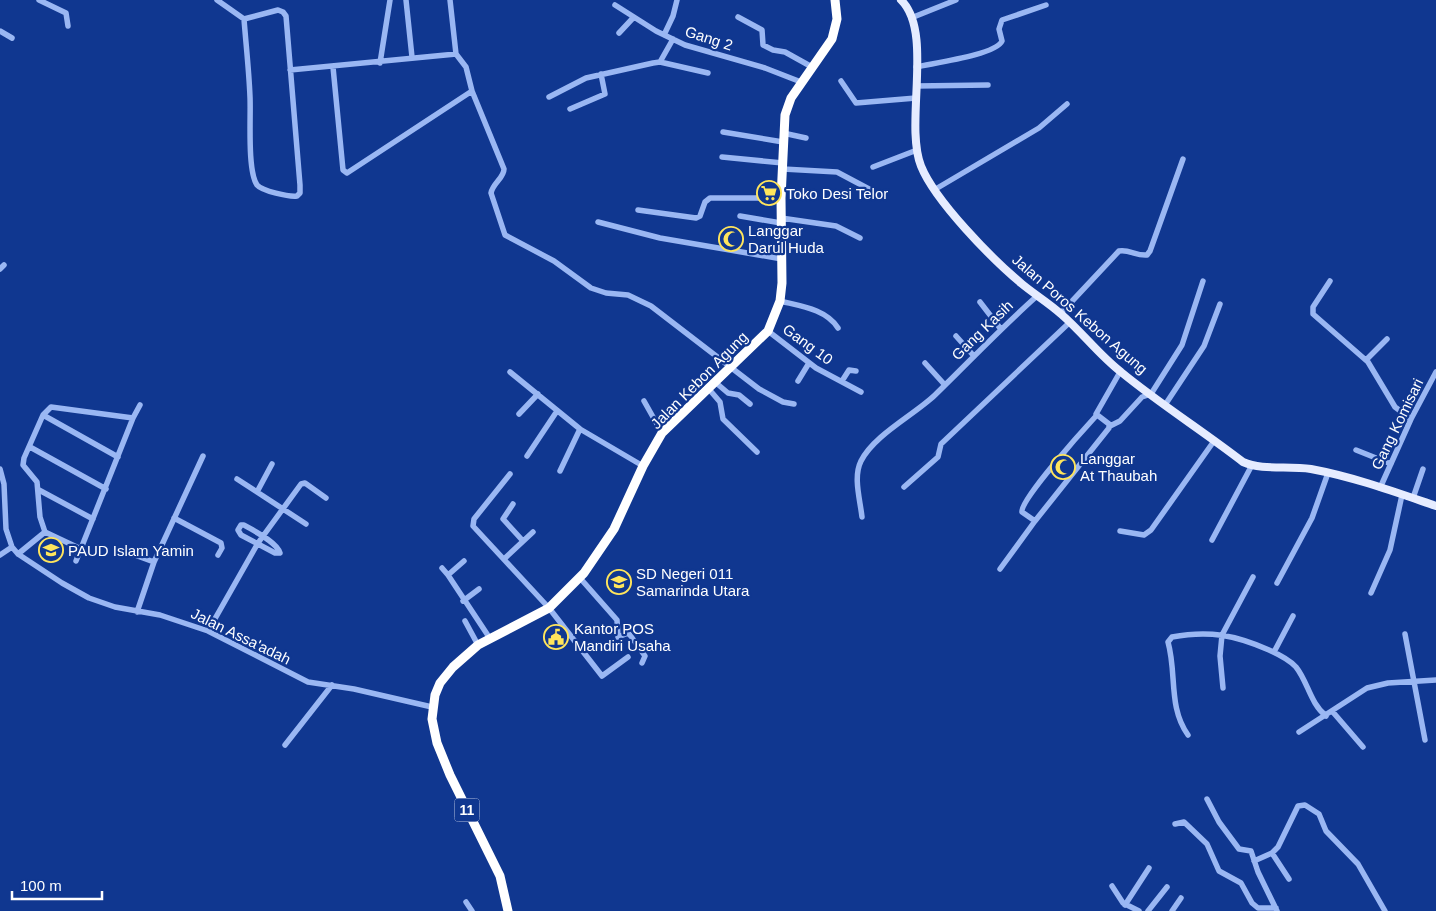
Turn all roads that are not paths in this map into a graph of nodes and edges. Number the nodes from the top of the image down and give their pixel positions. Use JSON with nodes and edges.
{"nodes":[{"id":1,"x":39,"y":0,"type":"edge"},
{"id":2,"x":217,"y":0,"type":"edge"},
{"id":3,"x":390,"y":0,"type":"edge"},
{"id":4,"x":406,"y":0,"type":"edge"},
{"id":5,"x":450,"y":0,"type":"edge"},
{"id":6,"x":678,"y":0,"type":"edge"},
{"id":7,"x":835,"y":0,"type":"edge"},
{"id":8,"x":901,"y":0,"type":"edge"},
{"id":9,"x":956,"y":0,"type":"edge"},
{"id":10,"x":1046,"y":5,"type":"dead end"},
{"id":11,"x":615,"y":6,"type":"dead end"},
{"id":12,"x":738,"y":17,"type":"dead end"},
{"id":13,"x":633,"y":18,"type":"junction"},
{"id":14,"x":911,"y":18,"type":"junction"},
{"id":15,"x":244,"y":19,"type":"junction"},
{"id":16,"x":68,"y":26,"type":"dead end"},
{"id":17,"x":0,"y":31,"type":"edge"},
{"id":18,"x":619,"y":33,"type":"dead end"},
{"id":19,"x":664,"y":35,"type":"junction"},
{"id":20,"x":12,"y":38,"type":"dead end"},
{"id":21,"x":673,"y":39,"type":"junction"},
{"id":22,"x":456,"y":54,"type":"junction"},
{"id":23,"x":412,"y":57,"type":"junction"},
{"id":24,"x":660,"y":62,"type":"junction"},
{"id":25,"x":380,"y":63,"type":"junction"},
{"id":26,"x":333,"y":67,"type":"junction"},
{"id":27,"x":812,"y":67,"type":"junction"},
{"id":28,"x":916,"y":67,"type":"junction"},
{"id":29,"x":290,"y":70,"type":"junction"},
{"id":30,"x":708,"y":73,"type":"dead end"},
{"id":31,"x":601,"y":74,"type":"junction"},
{"id":32,"x":840,"y":81,"type":"dead end"},
{"id":33,"x":801,"y":82,"type":"junction"},
{"id":34,"x":988,"y":85,"type":"dead end"},
{"id":35,"x":916,"y":86,"type":"junction"},
{"id":36,"x":472,"y":91,"type":"junction"},
{"id":37,"x":548,"y":97,"type":"dead end"},
{"id":38,"x":916,"y":98,"type":"junction"},
{"id":39,"x":1067,"y":104,"type":"dead end"},
{"id":40,"x":570,"y":109,"type":"dead end"},
{"id":41,"x":723,"y":132,"type":"dead end"},
{"id":42,"x":783,"y":137,"type":"junction"},
{"id":43,"x":806,"y":138,"type":"dead end"},
{"id":44,"x":917,"y":150,"type":"junction"},
{"id":45,"x":722,"y":157,"type":"dead end"},
{"id":46,"x":1182,"y":159,"type":"dead end"},
{"id":47,"x":783,"y":166,"type":"junction"},
{"id":48,"x":873,"y":167,"type":"dead end"},
{"id":49,"x":869,"y":189,"type":"dead end"},
{"id":50,"x":934,"y":190,"type":"junction"},
{"id":51,"x":781,"y":198,"type":"junction"},
{"id":52,"x":638,"y":210,"type":"dead end"},
{"id":53,"x":740,"y":216,"type":"dead end"},
{"id":54,"x":781,"y":220,"type":"junction"},
{"id":55,"x":598,"y":222,"type":"dead end"},
{"id":56,"x":860,"y":238,"type":"dead end"},
{"id":57,"x":782,"y":260,"type":"junction"},
{"id":58,"x":1203,"y":281,"type":"dead end"},
{"id":59,"x":1330,"y":281,"type":"dead end"},
{"id":60,"x":1037,"y":296,"type":"junction"},
{"id":61,"x":780,"y":301,"type":"junction"},
{"id":62,"x":980,"y":302,"type":"dead end"},
{"id":63,"x":1220,"y":304,"type":"dead end"},
{"id":64,"x":1061,"y":313,"type":"junction"},
{"id":65,"x":1070,"y":322,"type":"junction"},
{"id":66,"x":838,"y":328,"type":"dead end"},
{"id":67,"x":1000,"y":328,"type":"junction"},
{"id":68,"x":768,"y":331,"type":"junction"},
{"id":69,"x":956,"y":336,"type":"dead end"},
{"id":70,"x":1386,"y":339,"type":"dead end"},
{"id":71,"x":973,"y":354,"type":"junction"},
{"id":72,"x":1366,"y":360,"type":"junction"},
{"id":73,"x":809,"y":363,"type":"junction"},
{"id":74,"x":925,"y":364,"type":"dead end"},
{"id":75,"x":730,"y":368,"type":"junction"},
{"id":76,"x":510,"y":372,"type":"dead end"},
{"id":77,"x":856,"y":372,"type":"dead end"},
{"id":78,"x":1120,"y":372,"type":"junction"},
{"id":79,"x":1436,"y":372,"type":"edge"},
{"id":80,"x":842,"y":380,"type":"junction"},
{"id":81,"x":798,"y":381,"type":"dead end"},
{"id":82,"x":715,"y":382,"type":"junction"},
{"id":83,"x":944,"y":384,"type":"junction"},
{"id":84,"x":708,"y":388,"type":"junction"},
{"id":85,"x":861,"y":392,"type":"dead end"},
{"id":86,"x":538,"y":394,"type":"junction"},
{"id":87,"x":1150,"y":394,"type":"junction"},
{"id":88,"x":644,"y":401,"type":"dead end"},
{"id":89,"x":750,"y":404,"type":"dead end"},
{"id":90,"x":794,"y":404,"type":"dead end"},
{"id":91,"x":140,"y":405,"type":"dead end"},
{"id":92,"x":1166,"y":405,"type":"junction"},
{"id":93,"x":557,"y":411,"type":"junction"},
{"id":94,"x":519,"y":414,"type":"dead end"},
{"id":95,"x":43,"y":415,"type":"junction"},
{"id":96,"x":1096,"y":416,"type":"junction"},
{"id":97,"x":133,"y":418,"type":"junction"},
{"id":98,"x":1411,"y":419,"type":"junction"},
{"id":99,"x":1110,"y":426,"type":"junction"},
{"id":100,"x":580,"y":429,"type":"junction"},
{"id":101,"x":662,"y":433,"type":"junction"},
{"id":102,"x":1214,"y":441,"type":"junction"},
{"id":103,"x":30,"y":447,"type":"junction"},
{"id":104,"x":1356,"y":450,"type":"dead end"},
{"id":105,"x":757,"y":452,"type":"dead end"},
{"id":106,"x":203,"y":456,"type":"dead end"},
{"id":107,"x":528,"y":456,"type":"dead end"},
{"id":108,"x":118,"y":457,"type":"junction"},
{"id":109,"x":272,"y":464,"type":"dead end"},
{"id":110,"x":1391,"y":464,"type":"junction"},
{"id":111,"x":1252,"y":465,"type":"junction"},
{"id":112,"x":643,"y":466,"type":"junction"},
{"id":113,"x":0,"y":469,"type":"edge"},
{"id":114,"x":1423,"y":469,"type":"dead end"},
{"id":115,"x":560,"y":471,"type":"dead end"},
{"id":116,"x":1328,"y":473,"type":"junction"},
{"id":117,"x":510,"y":474,"type":"dead end"},
{"id":118,"x":237,"y":479,"type":"dead end"},
{"id":119,"x":106,"y":488,"type":"junction"},
{"id":120,"x":904,"y":488,"type":"dead end"},
{"id":121,"x":1380,"y":488,"type":"junction"},
{"id":122,"x":39,"y":490,"type":"junction"},
{"id":123,"x":257,"y":492,"type":"junction"},
{"id":124,"x":1402,"y":494,"type":"junction"},
{"id":125,"x":326,"y":498,"type":"dead end"},
{"id":126,"x":1413,"y":498,"type":"junction"},
{"id":127,"x":513,"y":504,"type":"dead end"},
{"id":128,"x":2,"y":505,"type":"edge"},
{"id":129,"x":1436,"y":506,"type":"edge"},
{"id":130,"x":283,"y":509,"type":"junction"},
{"id":131,"x":862,"y":517,"type":"dead end"},
{"id":132,"x":174,"y":518,"type":"junction"},
{"id":133,"x":93,"y":519,"type":"junction"},
{"id":134,"x":1035,"y":521,"type":"junction"},
{"id":135,"x":306,"y":524,"type":"dead end"},
{"id":136,"x":1120,"y":531,"type":"dead end"},
{"id":137,"x":45,"y":532,"type":"junction"},
{"id":138,"x":532,"y":532,"type":"dead end"},
{"id":139,"x":262,"y":537,"type":"junction"},
{"id":140,"x":1212,"y":540,"type":"dead end"},
{"id":141,"x":523,"y":541,"type":"junction"},
{"id":142,"x":258,"y":543,"type":"junction"},
{"id":143,"x":12,"y":547,"type":"junction"},
{"id":144,"x":81,"y":549,"type":"junction"},
{"id":145,"x":18,"y":554,"type":"junction"},
{"id":146,"x":132,"y":554,"type":"dead end"},
{"id":147,"x":0,"y":555,"type":"edge"},
{"id":148,"x":218,"y":555,"type":"dead end"},
{"id":149,"x":504,"y":559,"type":"junction"},
{"id":150,"x":76,"y":561,"type":"dead end"},
{"id":151,"x":464,"y":561,"type":"dead end"},
{"id":152,"x":154,"y":562,"type":"junction"},
{"id":153,"x":442,"y":568,"type":"dead end"},
{"id":154,"x":1000,"y":569,"type":"dead end"},
{"id":155,"x":448,"y":575,"type":"junction"},
{"id":156,"x":1253,"y":577,"type":"dead end"},
{"id":157,"x":580,"y":578,"type":"junction"},
{"id":158,"x":1277,"y":583,"type":"dead end"},
{"id":159,"x":479,"y":589,"type":"dead end"},
{"id":160,"x":1371,"y":594,"type":"dead end"},
{"id":161,"x":463,"y":600,"type":"junction"},
{"id":162,"x":549,"y":608,"type":"junction"},
{"id":163,"x":137,"y":612,"type":"junction"},
{"id":164,"x":1293,"y":616,"type":"dead end"},
{"id":165,"x":465,"y":621,"type":"dead end"},
{"id":166,"x":208,"y":631,"type":"junction"},
{"id":167,"x":1405,"y":634,"type":"dead end"},
{"id":168,"x":1222,"y":635,"type":"junction"},
{"id":169,"x":489,"y":637,"type":"junction"},
{"id":170,"x":478,"y":645,"type":"junction"},
{"id":171,"x":1274,"y":652,"type":"junction"},
{"id":172,"x":628,"y":657,"type":"dead end"},
{"id":173,"x":642,"y":663,"type":"dead end"},
{"id":174,"x":1436,"y":680,"type":"edge"},
{"id":175,"x":1414,"y":682,"type":"junction"},
{"id":176,"x":332,"y":685,"type":"junction"},
{"id":177,"x":1224,"y":688,"type":"dead end"},
{"id":178,"x":432,"y":707,"type":"junction"},
{"id":179,"x":1332,"y":711,"type":"junction"},
{"id":180,"x":1326,"y":716,"type":"junction"},
{"id":181,"x":1299,"y":732,"type":"dead end"},
{"id":182,"x":1188,"y":735,"type":"dead end"},
{"id":183,"x":1425,"y":740,"type":"dead end"},
{"id":184,"x":285,"y":745,"type":"dead end"},
{"id":185,"x":1363,"y":747,"type":"dead end"},
{"id":186,"x":1207,"y":799,"type":"dead end"},
{"id":187,"x":1175,"y":824,"type":"dead end"},
{"id":188,"x":1272,"y":853,"type":"junction"},
{"id":189,"x":1254,"y":861,"type":"junction"},
{"id":190,"x":1149,"y":868,"type":"dead end"},
{"id":191,"x":1289,"y":879,"type":"dead end"},
{"id":192,"x":1112,"y":886,"type":"dead end"},
{"id":193,"x":1167,"y":887,"type":"dead end"},
{"id":194,"x":1181,"y":898,"type":"dead end"},
{"id":195,"x":466,"y":902,"type":"dead end"},
{"id":196,"x":1125,"y":905,"type":"junction"},
{"id":197,"x":1277,"y":910,"type":"edge"},
{"id":198,"x":1385,"y":910,"type":"edge"},
{"id":199,"x":472,"y":911,"type":"edge"},
{"id":200,"x":508,"y":911,"type":"edge"},
{"id":201,"x":1139,"y":911,"type":"edge"},
{"id":202,"x":1148,"y":911,"type":"edge"},
{"id":203,"x":1172,"y":911,"type":"edge"}],
"edges":[{"from":1,"to":16,"type":"street"},
{"from":2,"to":15,"type":"street"},
{"from":3,"to":25,"type":"street"},
{"from":4,"to":23,"type":"street"},
{"from":5,"to":22,"type":"street"},
{"from":6,"to":19,"type":"street"},
{"from":7,"to":27,"type":"highway","name":"Jalan Kebon Agung"},
{"from":8,"to":14,"type":"main road","name":"Jalan Poros Kebon Agung"},
{"from":9,"to":14,"type":"street"},
{"from":10,"to":28,"type":"street"},
{"from":11,"to":13,"type":"street","name":"Gang 2"},
{"from":12,"to":27,"type":"street"},
{"from":13,"to":18,"type":"street"},
{"from":13,"to":19,"type":"street","name":"Gang 2"},
{"from":14,"to":28,"type":"main road","name":"Jalan Poros Kebon Agung"},
{"from":15,"to":29,"type":"street"},
{"from":15,"to":29,"type":"street"},
{"from":17,"to":20,"type":"street"},
{"from":19,"to":21,"type":"street","name":"Gang 2"},
{"from":21,"to":24,"type":"street"},
{"from":21,"to":33,"type":"street","name":"Gang 2"},
{"from":22,"to":23,"type":"street"},
{"from":22,"to":36,"type":"street"},
{"from":23,"to":25,"type":"street"},
{"from":24,"to":30,"type":"street"},
{"from":24,"to":31,"type":"street"},
{"from":25,"to":26,"type":"street"},
{"from":26,"to":29,"type":"street"},
{"from":26,"to":36,"type":"street"},
{"from":27,"to":33,"type":"highway","name":"Jalan Kebon Agung"},
{"from":28,"to":35,"type":"main road","name":"Jalan Poros Kebon Agung"},
{"from":31,"to":37,"type":"street"},
{"from":31,"to":40,"type":"street"},
{"from":32,"to":38,"type":"street"},
{"from":33,"to":42,"type":"highway","name":"Jalan Kebon Agung"},
{"from":34,"to":35,"type":"street"},
{"from":35,"to":38,"type":"main road","name":"Jalan Poros Kebon Agung"},
{"from":36,"to":75,"type":"street"},
{"from":38,"to":44,"type":"main road","name":"Jalan Poros Kebon Agung"},
{"from":39,"to":50,"type":"street"},
{"from":41,"to":42,"type":"street"},
{"from":42,"to":43,"type":"street"},
{"from":42,"to":47,"type":"highway","name":"Jalan Kebon Agung"},
{"from":44,"to":48,"type":"street"},
{"from":44,"to":50,"type":"main road","name":"Jalan Poros Kebon Agung"},
{"from":45,"to":47,"type":"street"},
{"from":46,"to":64,"type":"street"},
{"from":47,"to":49,"type":"street"},
{"from":47,"to":51,"type":"highway","name":"Jalan Kebon Agung"},
{"from":50,"to":60,"type":"main road","name":"Jalan Poros Kebon Agung"},
{"from":51,"to":52,"type":"street"},
{"from":51,"to":54,"type":"highway","name":"Jalan Kebon Agung"},
{"from":53,"to":54,"type":"street"},
{"from":54,"to":56,"type":"street"},
{"from":54,"to":57,"type":"highway","name":"Jalan Kebon Agung"},
{"from":55,"to":57,"type":"street"},
{"from":57,"to":61,"type":"highway","name":"Jalan Kebon Agung"},
{"from":58,"to":87,"type":"street"},
{"from":59,"to":72,"type":"street"},
{"from":60,"to":64,"type":"main road","name":"Jalan Poros Kebon Agung"},
{"from":60,"to":67,"type":"street","name":"Gang Kasih"},
{"from":61,"to":66,"type":"street"},
{"from":61,"to":68,"type":"highway","name":"Jalan Kebon Agung"},
{"from":62,"to":67,"type":"street"},
{"from":63,"to":92,"type":"street"},
{"from":64,"to":65,"type":"main road","name":"Jalan Poros Kebon Agung"},
{"from":65,"to":78,"type":"main road","name":"Jalan Poros Kebon Agung"},
{"from":65,"to":120,"type":"street"},
{"from":67,"to":71,"type":"street","name":"Gang Kasih"},
{"from":68,"to":73,"type":"street","name":"Gang 10"},
{"from":68,"to":75,"type":"highway","name":"Jalan Kebon Agung"},
{"from":69,"to":71,"type":"street"},
{"from":70,"to":72,"type":"street"},
{"from":71,"to":83,"type":"street","name":"Gang Kasih"},
{"from":72,"to":98,"type":"street"},
{"from":73,"to":80,"type":"street","name":"Gang 10"},
{"from":73,"to":81,"type":"street"},
{"from":74,"to":83,"type":"street"},
{"from":75,"to":82,"type":"highway","name":"Jalan Kebon Agung"},
{"from":75,"to":90,"type":"street"},
{"from":76,"to":86,"type":"street"},
{"from":77,"to":80,"type":"street"},
{"from":78,"to":87,"type":"main road","name":"Jalan Poros Kebon Agung"},
{"from":78,"to":96,"type":"street"},
{"from":79,"to":98,"type":"street","name":"Gang Komisari"},
{"from":80,"to":85,"type":"street","name":"Gang 10"},
{"from":82,"to":84,"type":"highway","name":"Jalan Kebon Agung"},
{"from":82,"to":89,"type":"street"},
{"from":83,"to":131,"type":"street","name":"Gang Kasih"},
{"from":84,"to":101,"type":"highway","name":"Jalan Kebon Agung"},
{"from":84,"to":105,"type":"street"},
{"from":86,"to":93,"type":"street"},
{"from":86,"to":94,"type":"street"},
{"from":87,"to":92,"type":"main road","name":"Jalan Poros Kebon Agung"},
{"from":87,"to":99,"type":"street"},
{"from":88,"to":101,"type":"street"},
{"from":91,"to":97,"type":"street"},
{"from":92,"to":102,"type":"main road","name":"Jalan Poros Kebon Agung"},
{"from":93,"to":100,"type":"street"},
{"from":93,"to":107,"type":"street"},
{"from":95,"to":97,"type":"street"},
{"from":95,"to":103,"type":"street"},
{"from":95,"to":108,"type":"street"},
{"from":96,"to":99,"type":"street"},
{"from":96,"to":134,"type":"street"},
{"from":97,"to":108,"type":"street"},
{"from":98,"to":110,"type":"street","name":"Gang Komisari"},
{"from":99,"to":134,"type":"street"},
{"from":100,"to":112,"type":"street"},
{"from":100,"to":115,"type":"street"},
{"from":101,"to":112,"type":"highway","name":"Jalan Kebon Agung"},
{"from":102,"to":111,"type":"main road","name":"Jalan Poros Kebon Agung"},
{"from":102,"to":136,"type":"street"},
{"from":103,"to":119,"type":"street"},
{"from":103,"to":122,"type":"street"},
{"from":104,"to":110,"type":"street"},
{"from":106,"to":132,"type":"street"},
{"from":108,"to":119,"type":"street"},
{"from":109,"to":123,"type":"street"},
{"from":110,"to":121,"type":"street","name":"Gang Komisari"},
{"from":111,"to":116,"type":"main road","name":"Jalan Poros Kebon Agung"},
{"from":111,"to":140,"type":"street"},
{"from":112,"to":157,"type":"highway","name":"Jalan Kebon Agung"},
{"from":113,"to":128,"type":"street","name":"Jalan Assa'adah"},
{"from":114,"to":126,"type":"street"},
{"from":116,"to":121,"type":"main road","name":"Jalan Poros Kebon Agung"},
{"from":116,"to":158,"type":"street"},
{"from":117,"to":149,"type":"street"},
{"from":118,"to":123,"type":"street"},
{"from":119,"to":133,"type":"street"},
{"from":121,"to":124,"type":"main road","name":"Jalan Poros Kebon Agung"},
{"from":122,"to":133,"type":"street"},
{"from":122,"to":137,"type":"street"},
{"from":123,"to":130,"type":"street"},
{"from":124,"to":126,"type":"main road","name":"Jalan Poros Kebon Agung"},
{"from":124,"to":160,"type":"street"},
{"from":125,"to":130,"type":"street"},
{"from":126,"to":129,"type":"main road","name":"Jalan Poros Kebon Agung"},
{"from":127,"to":141,"type":"street"},
{"from":128,"to":143,"type":"street","name":"Jalan Assa'adah"},
{"from":130,"to":135,"type":"street"},
{"from":130,"to":139,"type":"street"},
{"from":132,"to":148,"type":"street"},
{"from":132,"to":152,"type":"street"},
{"from":133,"to":144,"type":"street"},
{"from":134,"to":154,"type":"street"},
{"from":137,"to":144,"type":"street"},
{"from":137,"to":145,"type":"street"},
{"from":138,"to":141,"type":"street"},
{"from":139,"to":142,"type":"street"},
{"from":139,"to":142,"type":"street"},
{"from":139,"to":142,"type":"street"},
{"from":141,"to":149,"type":"street"},
{"from":142,"to":166,"type":"street"},
{"from":143,"to":145,"type":"street","name":"Jalan Assa'adah"},
{"from":143,"to":147,"type":"street"},
{"from":144,"to":150,"type":"street"},
{"from":145,"to":163,"type":"street","name":"Jalan Assa'adah"},
{"from":146,"to":152,"type":"street"},
{"from":149,"to":162,"type":"street"},
{"from":151,"to":155,"type":"street"},
{"from":152,"to":163,"type":"street"},
{"from":153,"to":155,"type":"street"},
{"from":155,"to":161,"type":"street"},
{"from":156,"to":168,"type":"street"},
{"from":157,"to":162,"type":"highway","name":"Jalan Kebon Agung"},
{"from":157,"to":173,"type":"street"},
{"from":159,"to":161,"type":"street"},
{"from":161,"to":169,"type":"street"},
{"from":162,"to":169,"type":"highway","name":"Jalan Kebon Agung"},
{"from":162,"to":172,"type":"street"},
{"from":163,"to":166,"type":"street","name":"Jalan Assa'adah"},
{"from":164,"to":171,"type":"street"},
{"from":165,"to":170,"type":"street"},
{"from":166,"to":176,"type":"street","name":"Jalan Assa'adah"},
{"from":167,"to":175,"type":"street"},
{"from":168,"to":171,"type":"street"},
{"from":168,"to":177,"type":"street"},
{"from":168,"to":182,"type":"street"},
{"from":169,"to":170,"type":"highway","name":"Jalan Kebon Agung"},
{"from":170,"to":178,"type":"highway","name":"Jalan Kebon Agung"},
{"from":171,"to":180,"type":"street"},
{"from":174,"to":175,"type":"street"},
{"from":175,"to":179,"type":"street"},
{"from":175,"to":183,"type":"street"},
{"from":176,"to":178,"type":"street","name":"Jalan Assa'adah"},
{"from":176,"to":184,"type":"street"},
{"from":178,"to":200,"type":"highway","number":"11"},
{"from":179,"to":180,"type":"street"},
{"from":179,"to":185,"type":"street"},
{"from":180,"to":181,"type":"street"},
{"from":186,"to":189,"type":"street"},
{"from":187,"to":197,"type":"street"},
{"from":188,"to":189,"type":"street"},
{"from":188,"to":191,"type":"street"},
{"from":188,"to":198,"type":"street"},
{"from":189,"to":197,"type":"street"},
{"from":190,"to":196,"type":"street"},
{"from":192,"to":196,"type":"street"},
{"from":193,"to":202,"type":"street"},
{"from":194,"to":203,"type":"street"},
{"from":195,"to":199,"type":"street"},
{"from":196,"to":201,"type":"street"}]}
